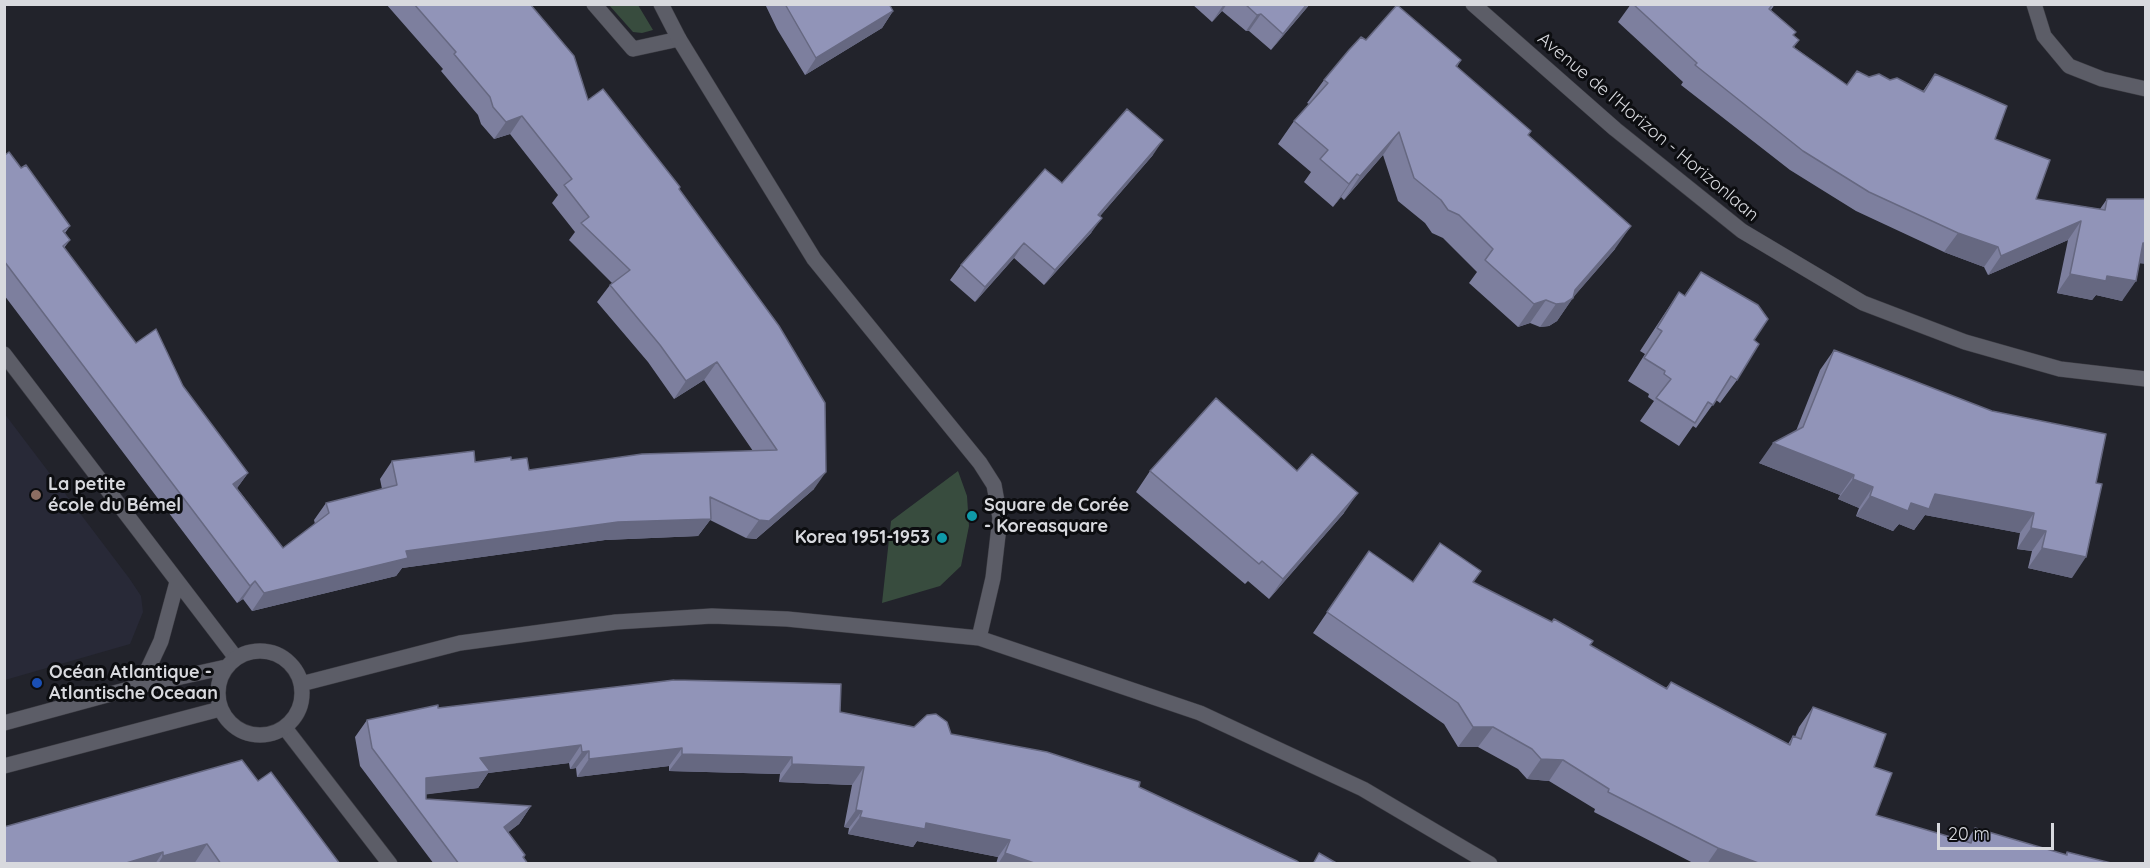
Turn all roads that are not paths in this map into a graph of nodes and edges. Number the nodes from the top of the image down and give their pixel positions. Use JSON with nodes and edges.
{"nodes":[{"id":1,"x":594,"y":4,"type":"edge"},
{"id":2,"x":661,"y":4,"type":"edge"},
{"id":3,"x":1473,"y":4,"type":"edge"},
{"id":4,"x":2034,"y":4,"type":"edge"},
{"id":5,"x":679,"y":39,"type":"junction"},
{"id":6,"x":2145,"y":89,"type":"edge"},
{"id":7,"x":4,"y":354,"type":"edge"},
{"id":8,"x":2145,"y":379,"type":"edge"},
{"id":9,"x":177,"y":582,"type":"junction"},
{"id":10,"x":979,"y":638,"type":"junction"},
{"id":11,"x":231,"y":662,"type":"junction"},
{"id":12,"x":301,"y":684,"type":"junction"},
{"id":13,"x":140,"y":686,"type":"junction"},
{"id":14,"x":220,"y":709,"type":"junction"},
{"id":15,"x":4,"y":723,"type":"edge"},
{"id":16,"x":285,"y":728,"type":"junction"},
{"id":17,"x":4,"y":766,"type":"edge"},
{"id":18,"x":390,"y":864,"type":"edge"},
{"id":19,"x":1490,"y":864,"type":"edge"}],
"edges":[{"from":1,"to":5,"type":"street"},
{"from":2,"to":5,"type":"street"},
{"from":3,"to":8,"type":"street","name":"Avenue de l'Horizon - Horizonlaan"},
{"from":4,"to":6,"type":"street"},
{"from":5,"to":10,"type":"street"},
{"from":7,"to":9,"type":"street"},
{"from":9,"to":11,"type":"street"},
{"from":9,"to":13,"type":"street"},
{"from":10,"to":12,"type":"street"},
{"from":10,"to":19,"type":"street"},
{"from":11,"to":12,"type":"street"},
{"from":11,"to":13,"type":"street"},
{"from":11,"to":14,"type":"street"},
{"from":12,"to":16,"type":"street"},
{"from":13,"to":15,"type":"street"},
{"from":14,"to":16,"type":"street"},
{"from":14,"to":17,"type":"street"},
{"from":16,"to":18,"type":"street"}]}
